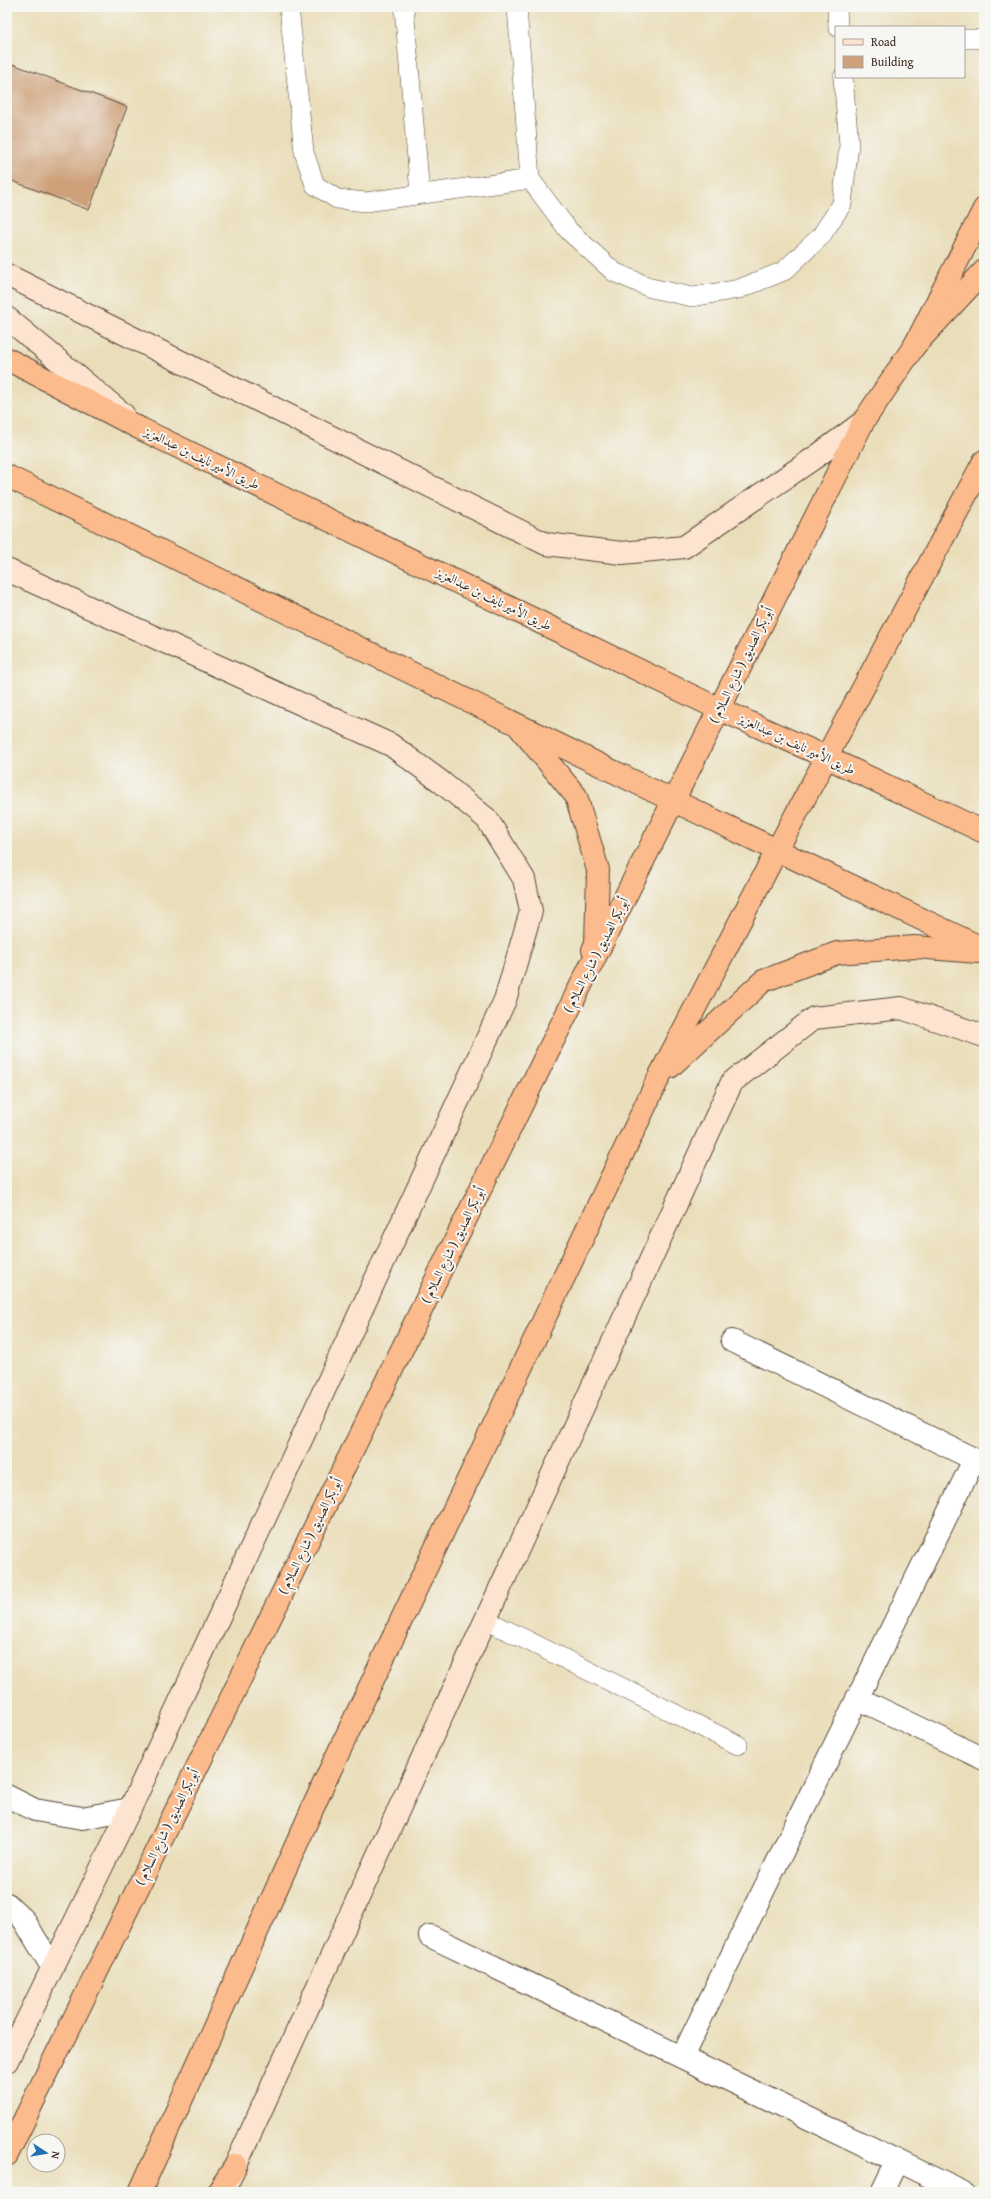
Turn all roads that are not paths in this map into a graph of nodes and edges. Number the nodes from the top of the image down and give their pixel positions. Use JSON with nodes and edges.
{"nodes":[{"id":1,"x":289,"y":7,"type":"edge"},
{"id":2,"x":404,"y":7,"type":"edge"},
{"id":3,"x":516,"y":7,"type":"edge"},
{"id":4,"x":836,"y":7,"type":"edge"},
{"id":5,"x":838,"y":26,"type":"edge"},
{"id":6,"x":965,"y":39,"type":"edge"},
{"id":7,"x":984,"y":40,"type":"edge"},
{"id":8,"x":843,"y":78,"type":"edge"},
{"id":9,"x":530,"y":179,"type":"junction"},
{"id":10,"x":420,"y":194,"type":"junction"},
{"id":11,"x":984,"y":209,"type":"edge"},
{"id":12,"x":984,"y":271,"type":"edge"},
{"id":13,"x":7,"y":275,"type":"edge"},
{"id":14,"x":7,"y":318,"type":"edge"},
{"id":15,"x":915,"y":345,"type":"junction"},
{"id":16,"x":7,"y":359,"type":"edge"},
{"id":17,"x":863,"y":422,"type":"junction"},
{"id":18,"x":141,"y":429,"type":"junction"},
{"id":19,"x":984,"y":461,"type":"edge"},
{"id":20,"x":7,"y":476,"type":"edge"},
{"id":21,"x":7,"y":570,"type":"edge"},
{"id":22,"x":720,"y":709,"type":"junction"},
{"id":23,"x":516,"y":723,"type":"junction"},
{"id":24,"x":826,"y":757,"type":"junction"},
{"id":25,"x":674,"y":801,"type":"junction"},
{"id":26,"x":984,"y":832,"type":"edge"},
{"id":27,"x":776,"y":850,"type":"junction"},
{"id":28,"x":984,"y":949,"type":"edge"},
{"id":29,"x":984,"y":952,"type":"edge"},
{"id":30,"x":984,"y":1036,"type":"edge"},
{"id":31,"x":554,"y":1039,"type":"junction"},
{"id":32,"x":659,"y":1077,"type":"junction"},
{"id":33,"x":732,"y":1341,"type":"dead end"},
{"id":34,"x":979,"y":1462,"type":"edge"},
{"id":35,"x":486,"y":1620,"type":"junction"},
{"id":36,"x":857,"y":1698,"type":"junction"},
{"id":37,"x":738,"y":1745,"type":"dead end"},
{"id":38,"x":984,"y":1759,"type":"edge"},
{"id":39,"x":7,"y":1796,"type":"edge"},
{"id":40,"x":130,"y":1809,"type":"junction"},
{"id":41,"x":7,"y":1904,"type":"edge"},
{"id":42,"x":430,"y":1936,"type":"dead end"},
{"id":43,"x":52,"y":1966,"type":"junction"},
{"id":44,"x":682,"y":2057,"type":"junction"},
{"id":45,"x":7,"y":2061,"type":"edge"},
{"id":46,"x":7,"y":2155,"type":"edge"},
{"id":47,"x":898,"y":2161,"type":"junction"},
{"id":48,"x":236,"y":2166,"type":"junction"},
{"id":49,"x":140,"y":2192,"type":"edge"},
{"id":50,"x":218,"y":2192,"type":"edge"},
{"id":51,"x":224,"y":2192,"type":"edge"},
{"id":52,"x":882,"y":2192,"type":"edge"},
{"id":53,"x":962,"y":2192,"type":"edge"}],
"edges":[{"from":1,"to":10,"type":"lane"},
{"from":2,"to":10,"type":"lane"},
{"from":3,"to":9,"type":"lane"},
{"from":4,"to":5,"type":"lane"},
{"from":6,"to":7,"type":"lane"},
{"from":8,"to":9,"type":"lane"},
{"from":9,"to":10,"type":"lane"},
{"from":11,"to":15,"type":"highway","name":"( شارع السلام ) أبو بكر الصديق"},
{"from":12,"to":15,"type":"highway","name":"( شارع السلام ) أبو بكر الصديق"},
{"from":13,"to":17,"type":"main road"},
{"from":14,"to":18,"type":"main road"},
{"from":15,"to":17,"type":"highway","name":"( شارع السلام ) أبو بكر الصديق"},
{"from":16,"to":18,"type":"highway","name":"طريق الأمير نايف بن عبدالعزيز"},
{"from":17,"to":22,"type":"highway","name":"( شارع السلام ) أبو بكر الصديق"},
{"from":18,"to":22,"type":"highway","name":"طريق الأمير نايف بن عبدالعزيز"},
{"from":19,"to":24,"type":"highway"},
{"from":20,"to":23,"type":"highway"},
{"from":21,"to":40,"type":"main road"},
{"from":22,"to":24,"type":"highway","name":"طريق الأمير نايف بن عبدالعزيز"},
{"from":22,"to":25,"type":"highway","name":"( شارع السلام ) أبو بكر الصديق"},
{"from":23,"to":25,"type":"highway"},
{"from":23,"to":31,"type":"highway"},
{"from":24,"to":26,"type":"highway","name":"طريق الأمير نايف بن عبدالعزيز"},
{"from":24,"to":27,"type":"highway"},
{"from":25,"to":27,"type":"highway"},
{"from":25,"to":31,"type":"highway","name":"( شارع السلام ) أبو بكر الصديق"},
{"from":27,"to":28,"type":"highway"},
{"from":27,"to":32,"type":"highway"},
{"from":29,"to":32,"type":"highway"},
{"from":30,"to":35,"type":"main road"},
{"from":31,"to":46,"type":"highway","name":"( شارع السلام ) أبو بكر الصديق"},
{"from":32,"to":49,"type":"highway"},
{"from":33,"to":34,"type":"street"},
{"from":34,"to":36,"type":"street"},
{"from":35,"to":37,"type":"lane"},
{"from":35,"to":48,"type":"main road"},
{"from":36,"to":38,"type":"street"},
{"from":36,"to":44,"type":"street"},
{"from":39,"to":40,"type":"street"},
{"from":40,"to":43,"type":"main road"},
{"from":41,"to":43,"type":"street"},
{"from":42,"to":44,"type":"street"},
{"from":43,"to":45,"type":"main road"},
{"from":44,"to":47,"type":"street"},
{"from":47,"to":52,"type":"street"},
{"from":47,"to":53,"type":"street"},
{"from":48,"to":50,"type":"highway"},
{"from":48,"to":51,"type":"main road"}]}
